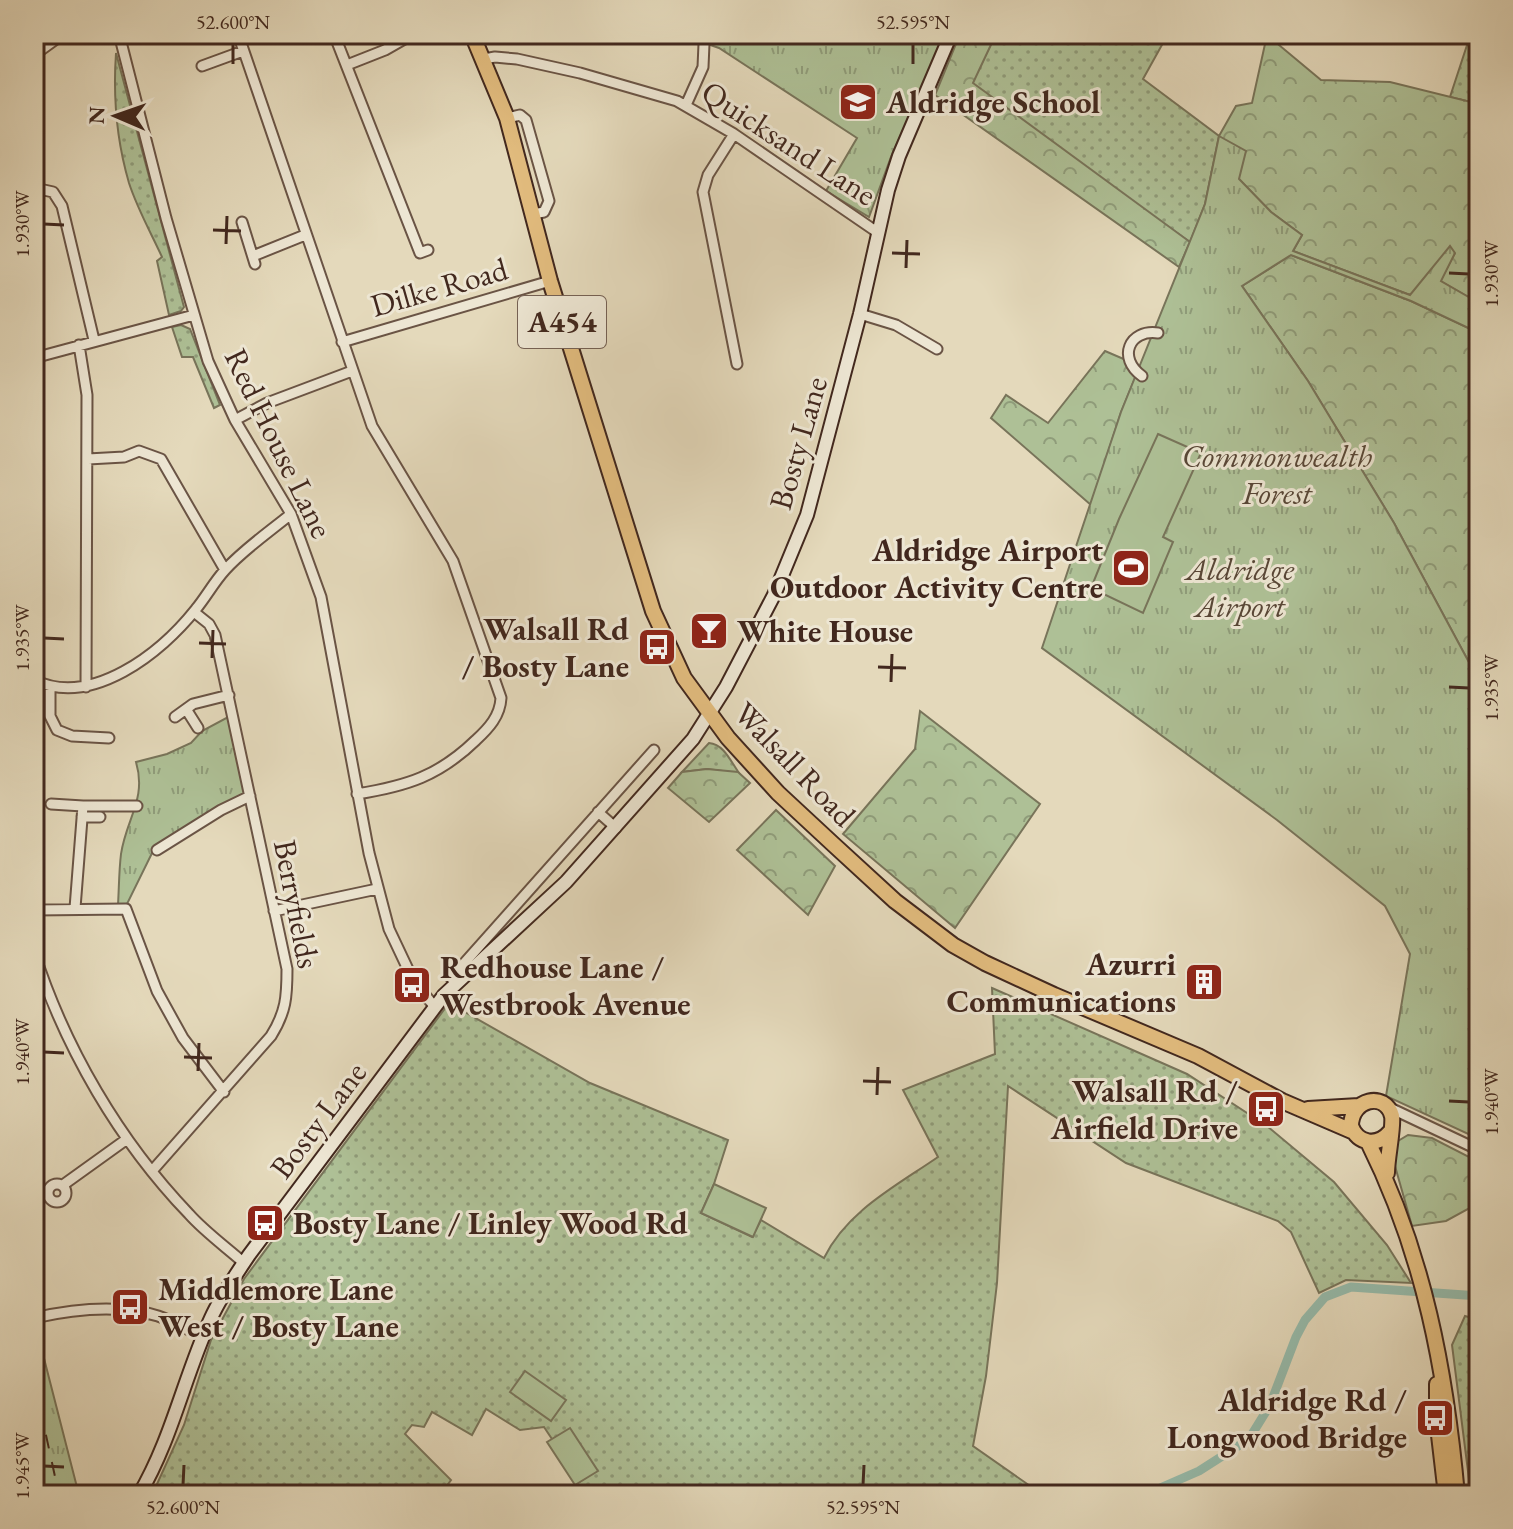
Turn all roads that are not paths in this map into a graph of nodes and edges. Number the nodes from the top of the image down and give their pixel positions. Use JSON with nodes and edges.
{"nodes":[{"id":1,"x":63,"y":34,"type":"edge"},
{"id":2,"x":119,"y":34,"type":"edge"},
{"id":3,"x":238,"y":34,"type":"edge"},
{"id":4,"x":334,"y":34,"type":"edge"},
{"id":5,"x":413,"y":34,"type":"edge"},
{"id":6,"x":472,"y":34,"type":"edge"},
{"id":7,"x":951,"y":34,"type":"edge"},
{"id":8,"x":704,"y":44,"type":"dead end"},
{"id":9,"x":243,"y":51,"type":"junction"},
{"id":10,"x":34,"y":55,"type":"edge"},
{"id":11,"x":484,"y":59,"type":"junction"},
{"id":12,"x":347,"y":65,"type":"junction"},
{"id":13,"x":202,"y":66,"type":"dead end"},
{"id":14,"x":686,"y":105,"type":"junction"},
{"id":15,"x":734,"y":134,"type":"junction"},
{"id":16,"x":34,"y":193,"type":"edge"},
{"id":17,"x":242,"y":222,"type":"dead end"},
{"id":18,"x":877,"y":232,"type":"junction"},
{"id":19,"x":305,"y":235,"type":"junction"},
{"id":20,"x":428,"y":250,"type":"dead end"},
{"id":21,"x":550,"y":281,"type":"junction"},
{"id":22,"x":860,"y":314,"type":"junction"},
{"id":23,"x":194,"y":315,"type":"junction"},
{"id":24,"x":1158,"y":333,"type":"dead end"},
{"id":25,"x":94,"y":340,"type":"junction"},
{"id":26,"x":342,"y":342,"type":"junction"},
{"id":27,"x":79,"y":345,"type":"junction"},
{"id":28,"x":937,"y":349,"type":"dead end"},
{"id":29,"x":34,"y":358,"type":"edge"},
{"id":30,"x":737,"y":364,"type":"dead end"},
{"id":31,"x":352,"y":371,"type":"junction"},
{"id":32,"x":1142,"y":376,"type":"dead end"},
{"id":33,"x":235,"y":420,"type":"junction"},
{"id":34,"x":88,"y":459,"type":"junction"},
{"id":35,"x":291,"y":514,"type":"junction"},
{"id":36,"x":225,"y":570,"type":"junction"},
{"id":37,"x":194,"y":612,"type":"junction"},
{"id":38,"x":34,"y":680,"type":"edge"},
{"id":39,"x":86,"y":687,"type":"junction"},
{"id":40,"x":50,"y":688,"type":"junction"},
{"id":41,"x":229,"y":695,"type":"junction"},
{"id":42,"x":186,"y":709,"type":"junction"},
{"id":43,"x":710,"y":715,"type":"junction"},
{"id":44,"x":175,"y":717,"type":"dead end"},
{"id":45,"x":198,"y":728,"type":"dead end"},
{"id":46,"x":97,"y":738,"type":"junction"},
{"id":47,"x":109,"y":738,"type":"dead end"},
{"id":48,"x":96,"y":749,"type":"dead end"},
{"id":49,"x":654,"y":750,"type":"dead end"},
{"id":50,"x":357,"y":794,"type":"junction"},
{"id":51,"x":250,"y":796,"type":"junction"},
{"id":52,"x":51,"y":804,"type":"dead end"},
{"id":53,"x":137,"y":806,"type":"dead end"},
{"id":54,"x":83,"y":811,"type":"junction"},
{"id":55,"x":598,"y":812,"type":"junction"},
{"id":56,"x":100,"y":817,"type":"dead end"},
{"id":57,"x":616,"y":828,"type":"junction"},
{"id":58,"x":157,"y":850,"type":"dead end"},
{"id":59,"x":377,"y":889,"type":"junction"},
{"id":60,"x":75,"y":908,"type":"junction"},
{"id":61,"x":34,"y":910,"type":"edge"},
{"id":62,"x":274,"y":911,"type":"junction"},
{"id":63,"x":34,"y":952,"type":"edge"},
{"id":64,"x":451,"y":978,"type":"dead end"},
{"id":65,"x":435,"y":1007,"type":"junction"},
{"id":66,"x":224,"y":1092,"type":"junction"},
{"id":67,"x":1359,"y":1106,"type":"junction"},
{"id":68,"x":1386,"y":1106,"type":"junction"},
{"id":69,"x":1303,"y":1109,"type":"junction"},
{"id":70,"x":1416,"y":1122,"type":"junction"},
{"id":71,"x":1391,"y":1130,"type":"junction"},
{"id":72,"x":1354,"y":1132,"type":"junction"},
{"id":73,"x":127,"y":1139,"type":"junction"},
{"id":74,"x":1368,"y":1142,"type":"junction"},
{"id":75,"x":1479,"y":1150,"type":"edge"},
{"id":76,"x":152,"y":1171,"type":"junction"},
{"id":77,"x":1387,"y":1180,"type":"junction"},
{"id":78,"x":63,"y":1185,"type":"dead end"},
{"id":79,"x":244,"y":1263,"type":"junction"},
{"id":80,"x":38,"y":1318,"type":"edge"},
{"id":81,"x":203,"y":1337,"type":"junction"},
{"id":82,"x":1437,"y":1342,"type":"junction"},
{"id":83,"x":139,"y":1495,"type":"edge"},
{"id":84,"x":1446,"y":1495,"type":"edge"},
{"id":85,"x":1457,"y":1495,"type":"edge"}],
"edges":[{"from":1,"to":10,"type":"street"},
{"from":2,"to":23,"type":"street","name":"Red House Lane"},
{"from":3,"to":9,"type":"street"},
{"from":4,"to":12,"type":"street"},
{"from":5,"to":12,"type":"street"},
{"from":6,"to":11,"type":"main road","name":"Walsall Road","number":"A454"},
{"from":7,"to":18,"type":"main road","name":"Bosty Lane"},
{"from":8,"to":14,"type":"street"},
{"from":9,"to":13,"type":"street"},
{"from":9,"to":19,"type":"street"},
{"from":11,"to":14,"type":"street","name":"Quicksand Lane"},
{"from":11,"to":21,"type":"main road","name":"Walsall Road","number":"A454"},
{"from":12,"to":20,"type":"street"},
{"from":14,"to":15,"type":"street","name":"Quicksand Lane"},
{"from":15,"to":18,"type":"street","name":"Quicksand Lane"},
{"from":15,"to":30,"type":"street"},
{"from":16,"to":25,"type":"street"},
{"from":17,"to":19,"type":"street"},
{"from":18,"to":22,"type":"main road","name":"Bosty Lane"},
{"from":19,"to":26,"type":"street"},
{"from":21,"to":26,"type":"street","name":"Dilke Road"},
{"from":21,"to":43,"type":"main road","name":"Walsall Road","number":"A454"},
{"from":22,"to":28,"type":"street"},
{"from":22,"to":43,"type":"main road","name":"Bosty Lane"},
{"from":23,"to":25,"type":"street"},
{"from":23,"to":33,"type":"street","name":"Red House Lane"},
{"from":24,"to":32,"type":"street"},
{"from":25,"to":27,"type":"street"},
{"from":26,"to":31,"type":"street"},
{"from":27,"to":29,"type":"street"},
{"from":27,"to":34,"type":"street"},
{"from":31,"to":33,"type":"street"},
{"from":31,"to":50,"type":"street"},
{"from":33,"to":35,"type":"street","name":"Red House Lane"},
{"from":34,"to":36,"type":"street"},
{"from":34,"to":39,"type":"street"},
{"from":35,"to":36,"type":"street"},
{"from":35,"to":50,"type":"street","name":"Red House Lane"},
{"from":36,"to":37,"type":"street"},
{"from":37,"to":39,"type":"street"},
{"from":37,"to":41,"type":"street","name":"Berryfields"},
{"from":38,"to":40,"type":"street"},
{"from":39,"to":40,"type":"street"},
{"from":40,"to":46,"type":"street"},
{"from":41,"to":42,"type":"street"},
{"from":41,"to":51,"type":"street","name":"Berryfields"},
{"from":42,"to":44,"type":"street"},
{"from":42,"to":45,"type":"street"},
{"from":43,"to":57,"type":"main road","name":"Bosty Lane"},
{"from":43,"to":69,"type":"main road","name":"Walsall Road","number":"A454"},
{"from":46,"to":47,"type":"street"},
{"from":46,"to":48,"type":"street"},
{"from":49,"to":55,"type":"street"},
{"from":50,"to":59,"type":"street","name":"Red House Lane"},
{"from":51,"to":58,"type":"street"},
{"from":51,"to":62,"type":"street","name":"Berryfields"},
{"from":52,"to":54,"type":"street"},
{"from":53,"to":54,"type":"street"},
{"from":54,"to":56,"type":"street"},
{"from":54,"to":60,"type":"street"},
{"from":55,"to":57,"type":"street"},
{"from":55,"to":64,"type":"street"},
{"from":57,"to":65,"type":"main road","name":"Bosty Lane"},
{"from":59,"to":62,"type":"street"},
{"from":59,"to":65,"type":"street","name":"Red House Lane"},
{"from":60,"to":61,"type":"street"},
{"from":60,"to":66,"type":"street"},
{"from":62,"to":66,"type":"street","name":"Berryfields"},
{"from":63,"to":73,"type":"street"},
{"from":65,"to":79,"type":"main road","name":"Bosty Lane"},
{"from":66,"to":76,"type":"street","name":"Berryfields"},
{"from":67,"to":68,"type":"main road"},
{"from":67,"to":69,"type":"main road","name":"Walsall Road","number":"A454"},
{"from":67,"to":72,"type":"main road"},
{"from":68,"to":70,"type":"street"},
{"from":68,"to":71,"type":"main road"},
{"from":69,"to":72,"type":"main road","name":"Walsall Road","number":"A454"},
{"from":70,"to":71,"type":"street"},
{"from":70,"to":75,"type":"street"},
{"from":71,"to":74,"type":"main road"},
{"from":71,"to":77,"type":"main road"},
{"from":72,"to":74,"type":"main road"},
{"from":73,"to":76,"type":"street"},
{"from":73,"to":78,"type":"street"},
{"from":74,"to":77,"type":"main road"},
{"from":76,"to":79,"type":"street"},
{"from":77,"to":82,"type":"main road"},
{"from":79,"to":81,"type":"main road","name":"Bosty Lane"},
{"from":80,"to":81,"type":"street"},
{"from":81,"to":83,"type":"main road","name":"Bosty Lane"},
{"from":82,"to":84,"type":"main road"},
{"from":82,"to":85,"type":"main road"}]}
